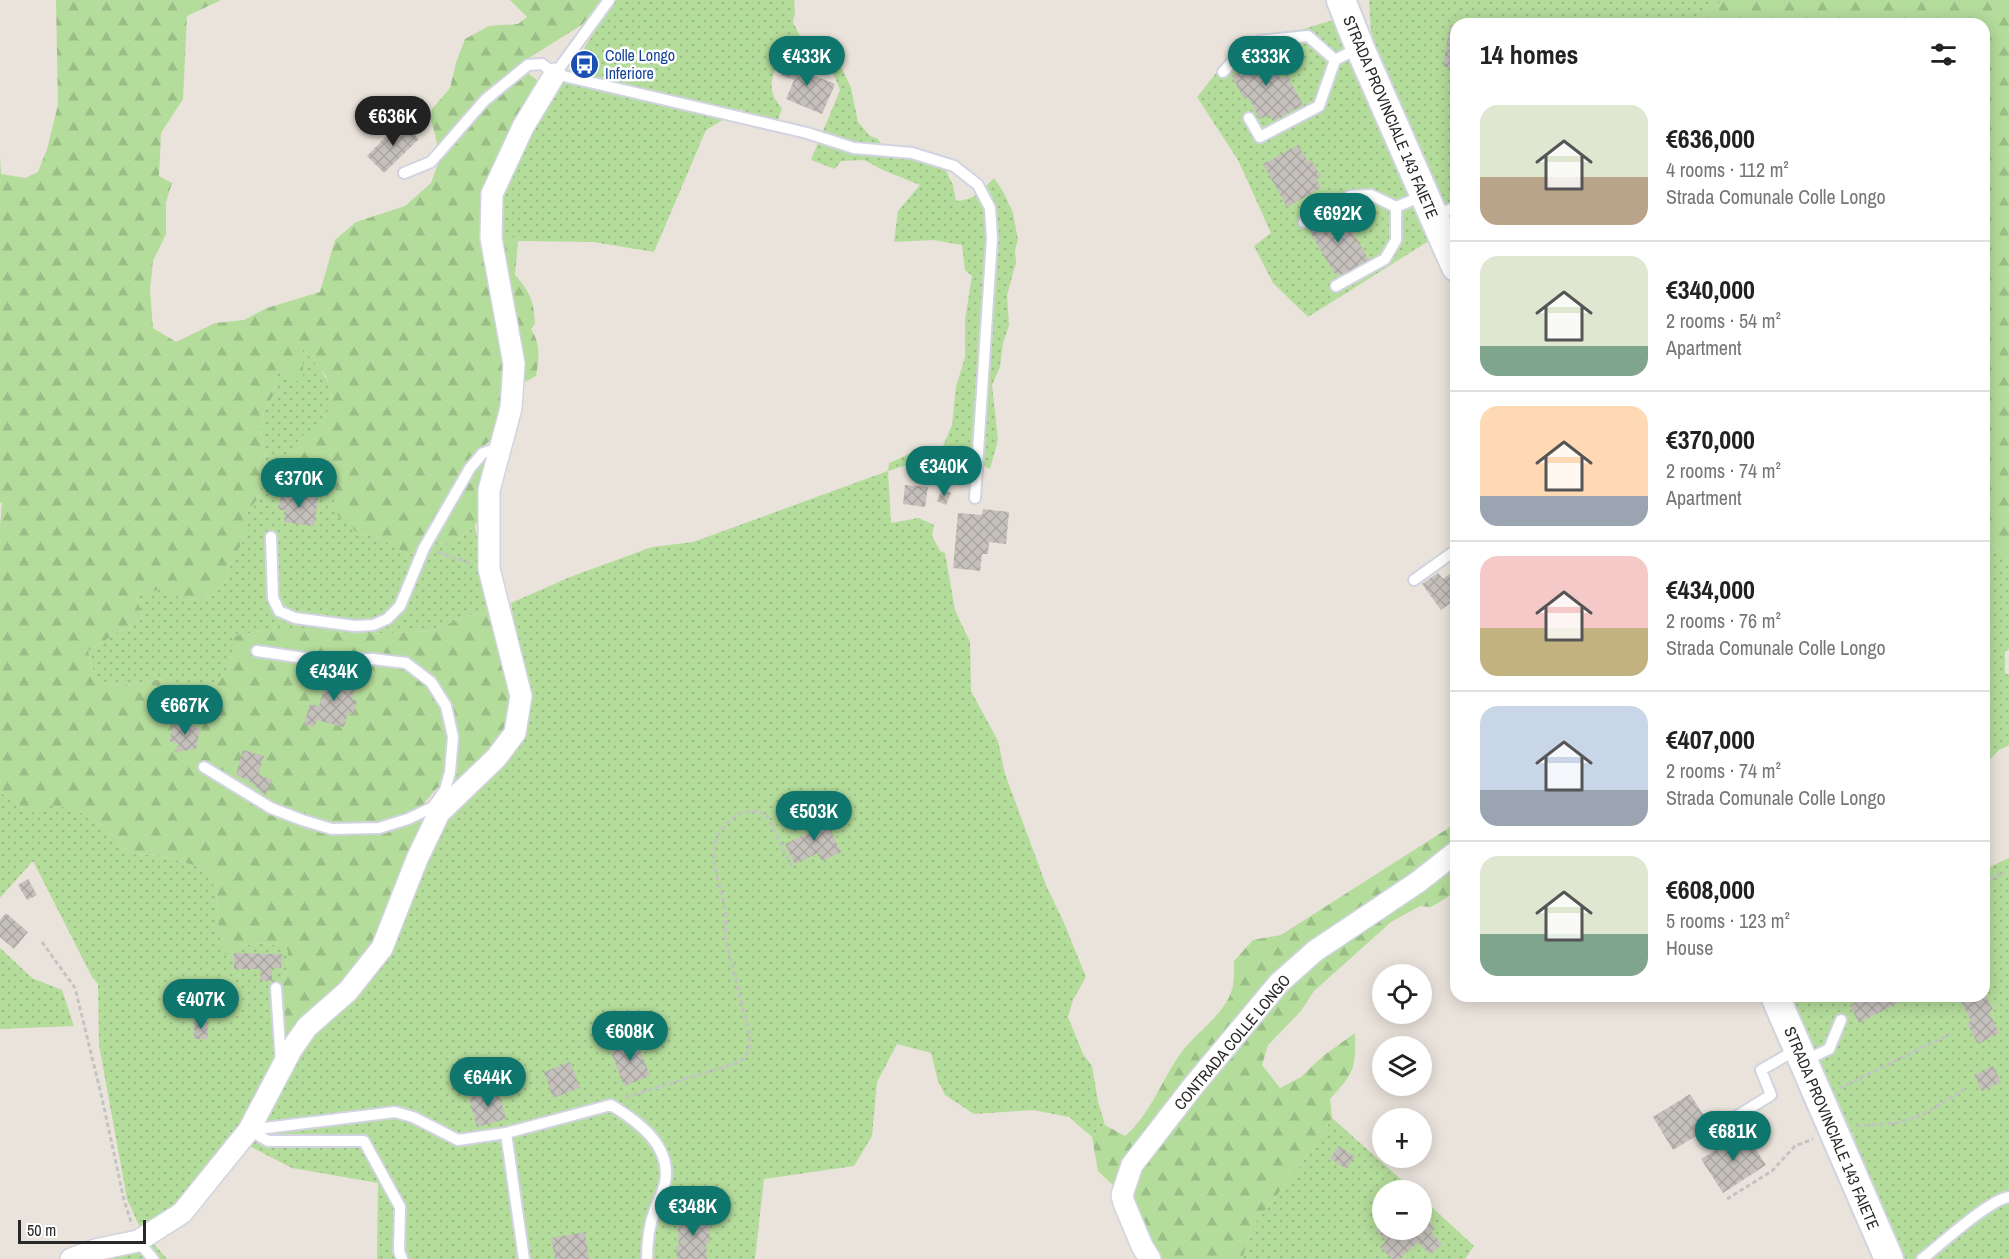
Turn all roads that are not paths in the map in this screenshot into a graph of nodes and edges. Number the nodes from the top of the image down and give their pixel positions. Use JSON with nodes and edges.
{"nodes":[{"id":1,"x":609,"y":0,"type":"edge"},
{"id":2,"x":1341,"y":0,"type":"edge"},
{"id":3,"x":1347,"y":54,"type":"junction"},
{"id":4,"x":1223,"y":72,"type":"dead end"},
{"id":5,"x":555,"y":74,"type":"junction"},
{"id":6,"x":1249,"y":118,"type":"dead end"},
{"id":7,"x":405,"y":173,"type":"dead end"},
{"id":8,"x":1438,"y":206,"type":"edge"},
{"id":9,"x":1396,"y":207,"type":"junction"},
{"id":10,"x":1304,"y":222,"type":"dead end"},
{"id":11,"x":1450,"y":247,"type":"edge"},
{"id":12,"x":1336,"y":286,"type":"dead end"},
{"id":13,"x":499,"y":448,"type":"junction"},
{"id":14,"x":975,"y":498,"type":"dead end"},
{"id":15,"x":271,"y":537,"type":"dead end"},
{"id":16,"x":1450,"y":554,"type":"edge"},
{"id":17,"x":1414,"y":580,"type":"dead end"},
{"id":18,"x":257,"y":651,"type":"dead end"},
{"id":19,"x":204,"y":767,"type":"dead end"},
{"id":20,"x":436,"y":810,"type":"junction"},
{"id":21,"x":1450,"y":857,"type":"edge"},
{"id":22,"x":276,"y":988,"type":"dead end"},
{"id":23,"x":1779,"y":1002,"type":"edge"},
{"id":24,"x":1840,"y":1020,"type":"dead end"},
{"id":25,"x":1801,"y":1054,"type":"junction"},
{"id":26,"x":282,"y":1068,"type":"junction"},
{"id":27,"x":1726,"y":1123,"type":"dead end"},
{"id":28,"x":249,"y":1130,"type":"junction"},
{"id":29,"x":506,"y":1133,"type":"junction"},
{"id":30,"x":2009,"y":1197,"type":"edge"},
{"id":31,"x":138,"y":1241,"type":"junction"},
{"id":32,"x":71,"y":1259,"type":"edge"},
{"id":33,"x":153,"y":1259,"type":"edge"},
{"id":34,"x":402,"y":1259,"type":"edge"},
{"id":35,"x":524,"y":1259,"type":"edge"},
{"id":36,"x":647,"y":1259,"type":"edge"},
{"id":37,"x":1150,"y":1259,"type":"edge"},
{"id":38,"x":1889,"y":1259,"type":"edge"},
{"id":39,"x":1922,"y":1259,"type":"edge"}],
"edges":[{"from":1,"to":5,"type":"lane"},
{"from":2,"to":3,"type":"main road","name":"STRADA PROVINCIALE 143 FAIETE"},
{"from":3,"to":4,"type":"lane"},
{"from":3,"to":6,"type":"lane"},
{"from":3,"to":8,"type":"main road","name":"STRADA PROVINCIALE 143 FAIETE"},
{"from":5,"to":7,"type":"lane"},
{"from":5,"to":13,"type":"street"},
{"from":5,"to":14,"type":"lane"},
{"from":8,"to":9,"type":"lane"},
{"from":8,"to":11,"type":"main road","name":"STRADA PROVINCIALE 143 FAIETE"},
{"from":9,"to":10,"type":"lane"},
{"from":9,"to":12,"type":"lane"},
{"from":13,"to":15,"type":"lane"},
{"from":13,"to":20,"type":"street"},
{"from":16,"to":17,"type":"lane"},
{"from":18,"to":20,"type":"lane"},
{"from":19,"to":20,"type":"lane"},
{"from":20,"to":26,"type":"street"},
{"from":21,"to":37,"type":"street","name":"CONTRADA COLLE LONGO"},
{"from":22,"to":26,"type":"lane"},
{"from":23,"to":25,"type":"main road","name":"STRADA PROVINCIALE 143 FAIETE"},
{"from":24,"to":25,"type":"lane"},
{"from":25,"to":27,"type":"lane"},
{"from":25,"to":38,"type":"main road","name":"STRADA PROVINCIALE 143 FAIETE"},
{"from":26,"to":28,"type":"street"},
{"from":28,"to":29,"type":"lane"},
{"from":28,"to":31,"type":"street"},
{"from":28,"to":34,"type":"lane"},
{"from":29,"to":35,"type":"lane"},
{"from":29,"to":36,"type":"lane"},
{"from":30,"to":39,"type":"lane"},
{"from":31,"to":32,"type":"street"},
{"from":31,"to":33,"type":"lane"}]}
